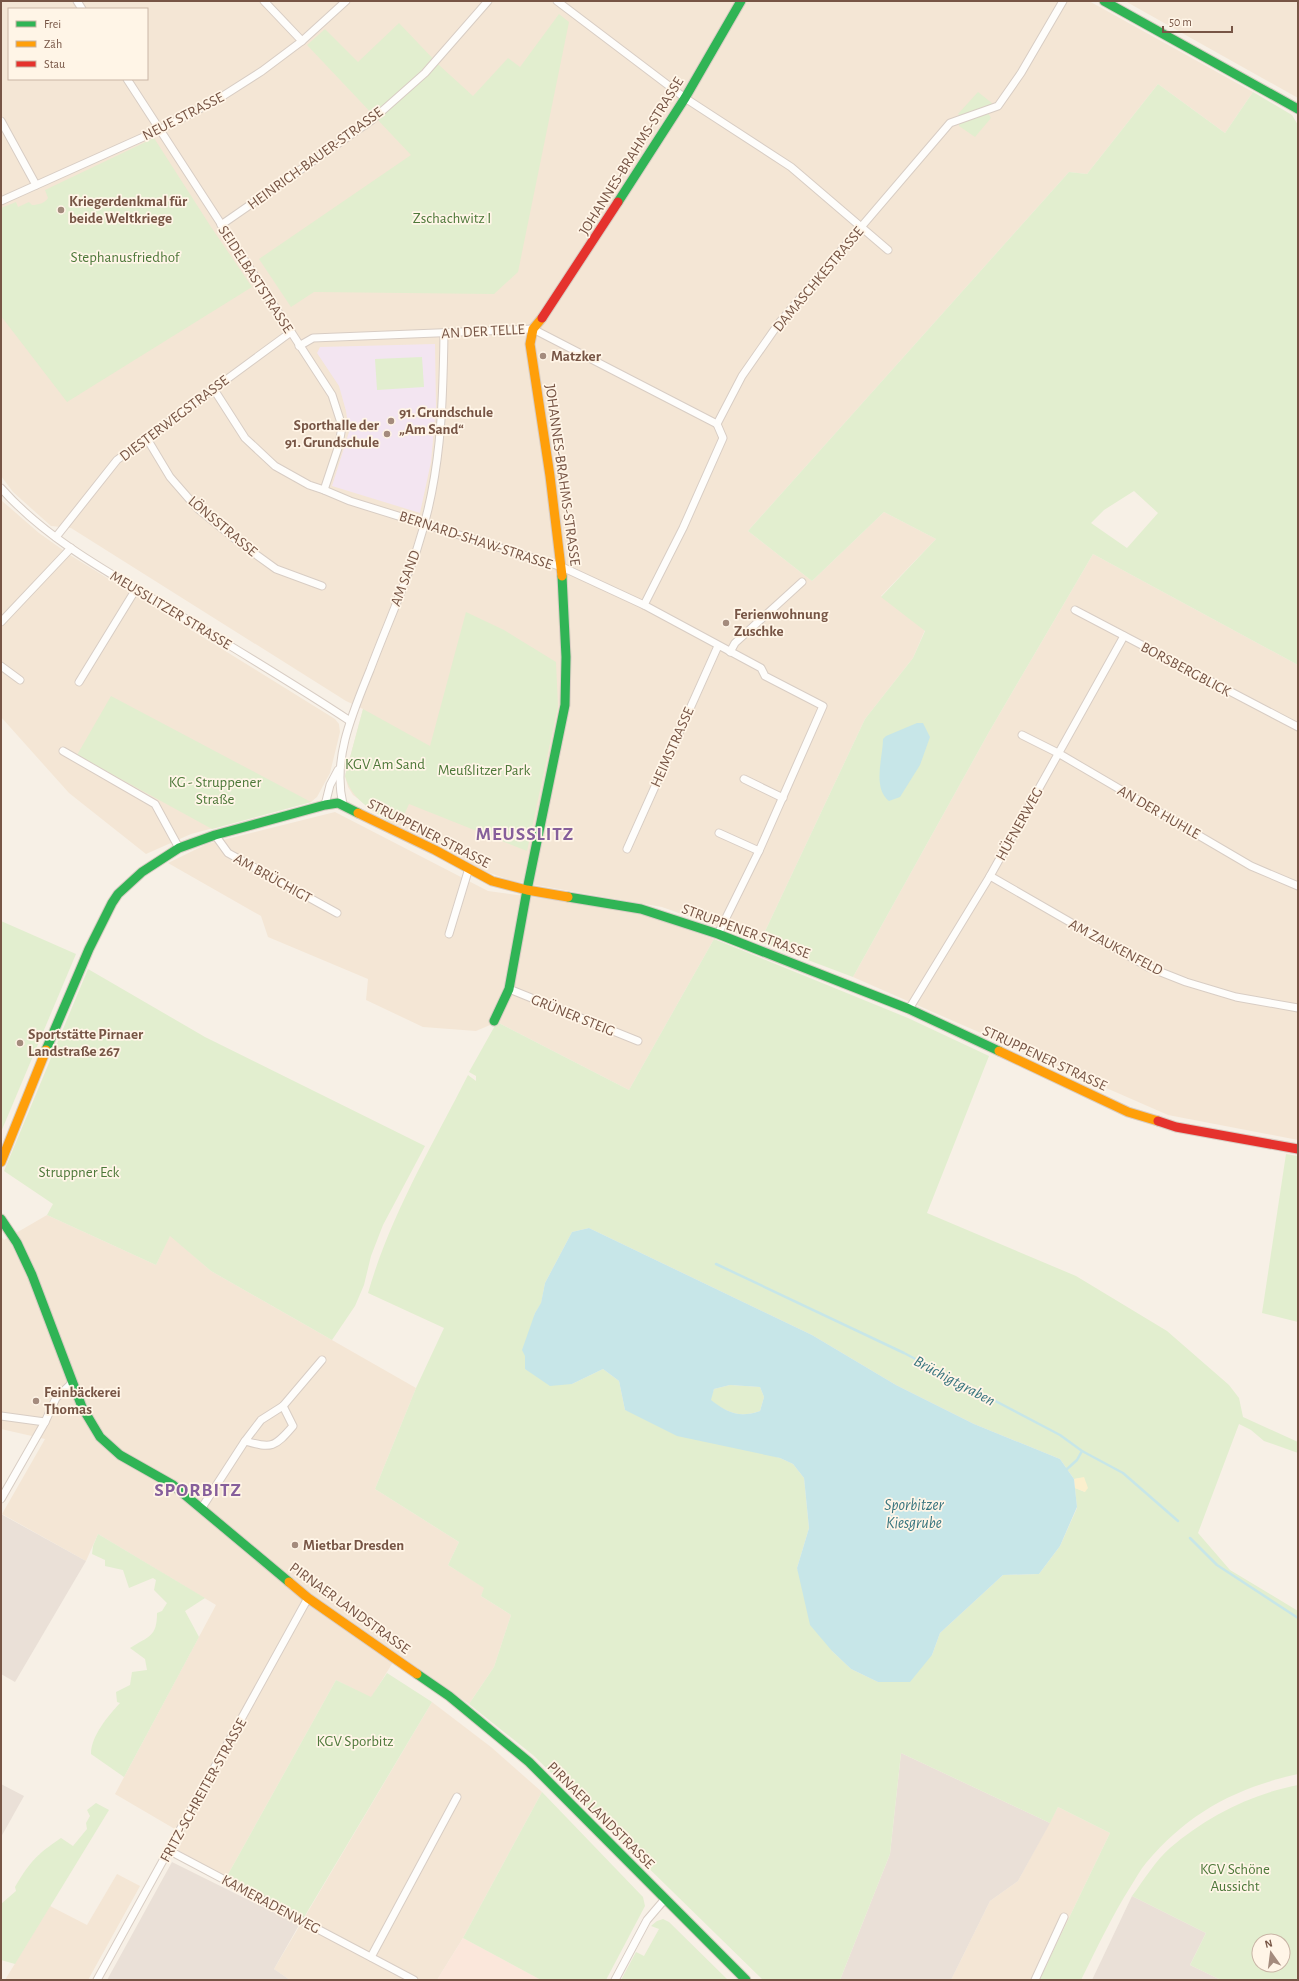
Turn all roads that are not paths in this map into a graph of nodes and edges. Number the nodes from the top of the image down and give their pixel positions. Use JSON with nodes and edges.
{"nodes":[{"id":1,"x":264,"y":1,"type":"edge"},
{"id":2,"x":346,"y":1,"type":"edge"},
{"id":3,"x":488,"y":1,"type":"edge"},
{"id":4,"x":557,"y":1,"type":"edge"},
{"id":5,"x":741,"y":1,"type":"edge"},
{"id":6,"x":1063,"y":1,"type":"edge"},
{"id":7,"x":1104,"y":1,"type":"edge"},
{"id":8,"x":302,"y":41,"type":"junction"},
{"id":9,"x":128,"y":80,"type":"edge"},
{"id":10,"x":685,"y":98,"type":"junction"},
{"id":11,"x":1298,"y":108,"type":"edge"},
{"id":12,"x":1,"y":121,"type":"edge"},
{"id":13,"x":159,"y":130,"type":"junction"},
{"id":14,"x":36,"y":185,"type":"junction"},
{"id":15,"x":1,"y":201,"type":"edge"},
{"id":16,"x":221,"y":224,"type":"junction"},
{"id":17,"x":862,"y":227,"type":"junction"},
{"id":18,"x":888,"y":250,"type":"dead end"},
{"id":19,"x":533,"y":329,"type":"junction"},
{"id":20,"x":291,"y":332,"type":"junction"},
{"id":21,"x":444,"y":333,"type":"junction"},
{"id":22,"x":299,"y":346,"type":"junction"},
{"id":23,"x":213,"y":388,"type":"junction"},
{"id":24,"x":717,"y":424,"type":"junction"},
{"id":25,"x":146,"y":437,"type":"junction"},
{"id":26,"x":1,"y":488,"type":"edge"},
{"id":27,"x":324,"y":490,"type":"junction"},
{"id":28,"x":424,"y":523,"type":"junction"},
{"id":29,"x":56,"y":537,"type":"junction"},
{"id":30,"x":71,"y":548,"type":"junction"},
{"id":31,"x":562,"y":567,"type":"junction"},
{"id":32,"x":802,"y":582,"type":"dead end"},
{"id":33,"x":322,"y":586,"type":"dead end"},
{"id":34,"x":136,"y":589,"type":"junction"},
{"id":35,"x":644,"y":605,"type":"junction"},
{"id":36,"x":1075,"y":610,"type":"dead end"},
{"id":37,"x":1,"y":622,"type":"edge"},
{"id":38,"x":1124,"y":636,"type":"junction"},
{"id":39,"x":718,"y":646,"type":"junction"},
{"id":40,"x":730,"y":652,"type":"junction"},
{"id":41,"x":1,"y":666,"type":"edge"},
{"id":42,"x":20,"y":680,"type":"dead end"},
{"id":43,"x":79,"y":682,"type":"dead end"},
{"id":44,"x":350,"y":720,"type":"junction"},
{"id":45,"x":1298,"y":727,"type":"edge"},
{"id":46,"x":1022,"y":735,"type":"dead end"},
{"id":47,"x":63,"y":752,"type":"dead end"},
{"id":48,"x":1058,"y":753,"type":"junction"},
{"id":49,"x":339,"y":768,"type":"junction"},
{"id":50,"x":744,"y":779,"type":"dead end"},
{"id":51,"x":782,"y":798,"type":"junction"},
{"id":52,"x":343,"y":804,"type":"junction"},
{"id":53,"x":325,"y":805,"type":"junction"},
{"id":54,"x":719,"y":833,"type":"dead end"},
{"id":55,"x":215,"y":835,"type":"junction"},
{"id":56,"x":179,"y":848,"type":"junction"},
{"id":57,"x":627,"y":849,"type":"dead end"},
{"id":58,"x":759,"y":851,"type":"junction"},
{"id":59,"x":469,"y":868,"type":"junction"},
{"id":60,"x":990,"y":876,"type":"junction"},
{"id":61,"x":1298,"y":886,"type":"edge"},
{"id":62,"x":526,"y":890,"type":"junction"},
{"id":63,"x":336,"y":913,"type":"dead end"},
{"id":64,"x":449,"y":934,"type":"dead end"},
{"id":65,"x":718,"y":934,"type":"junction"},
{"id":66,"x":509,"y":990,"type":"junction"},
{"id":67,"x":1298,"y":1008,"type":"edge"},
{"id":68,"x":909,"y":1009,"type":"junction"},
{"id":69,"x":494,"y":1021,"type":"dead end"},
{"id":70,"x":638,"y":1041,"type":"dead end"},
{"id":71,"x":1298,"y":1149,"type":"edge"},
{"id":72,"x":3,"y":1150,"type":"edge"},
{"id":73,"x":1,"y":1162,"type":"edge"},
{"id":74,"x":1,"y":1219,"type":"edge"},
{"id":75,"x":322,"y":1360,"type":"dead end"},
{"id":76,"x":72,"y":1383,"type":"junction"},
{"id":77,"x":283,"y":1406,"type":"junction"},
{"id":78,"x":1,"y":1416,"type":"edge"},
{"id":79,"x":45,"y":1422,"type":"junction"},
{"id":80,"x":245,"y":1440,"type":"junction"},
{"id":81,"x":1,"y":1499,"type":"edge"},
{"id":82,"x":201,"y":1509,"type":"junction"},
{"id":83,"x":308,"y":1598,"type":"junction"},
{"id":84,"x":457,"y":1797,"type":"dead end"},
{"id":85,"x":170,"y":1851,"type":"junction"},
{"id":86,"x":665,"y":1899,"type":"junction"},
{"id":87,"x":1064,"y":1918,"type":"dead end"},
{"id":88,"x":371,"y":1957,"type":"junction"},
{"id":89,"x":97,"y":1980,"type":"edge"},
{"id":90,"x":414,"y":1980,"type":"edge"},
{"id":91,"x":614,"y":1980,"type":"edge"},
{"id":92,"x":746,"y":1980,"type":"edge"},
{"id":93,"x":1035,"y":1980,"type":"edge"}],
"edges":[{"from":1,"to":8,"type":"street"},
{"from":2,"to":8,"type":"street","name":"NEUE STRASSE"},
{"from":3,"to":16,"type":"street","name":"HEINRICH-BAUER-STRASSE"},
{"from":4,"to":10,"type":"street"},
{"from":5,"to":10,"type":"street","name":"JOHANNES-BRAHMS-STRASSE"},
{"from":6,"to":17,"type":"street","name":"DAMASCHKESTRASSE"},
{"from":7,"to":11,"type":"street"},
{"from":8,"to":13,"type":"street","name":"NEUE STRASSE"},
{"from":9,"to":13,"type":"street","name":"SEIDELBASTSTRASSE"},
{"from":10,"to":17,"type":"street"},
{"from":10,"to":19,"type":"street","name":"JOHANNES-BRAHMS-STRASSE"},
{"from":12,"to":14,"type":"street"},
{"from":13,"to":14,"type":"street","name":"NEUE STRASSE"},
{"from":13,"to":16,"type":"street","name":"SEIDELBASTSTRASSE"},
{"from":14,"to":15,"type":"street","name":"NEUE STRASSE"},
{"from":16,"to":20,"type":"street","name":"SEIDELBASTSTRASSE"},
{"from":17,"to":18,"type":"street"},
{"from":17,"to":24,"type":"street","name":"DAMASCHKESTRASSE"},
{"from":19,"to":21,"type":"street","name":"AN DER TELLE"},
{"from":19,"to":24,"type":"street","name":"AN DER TELLE"},
{"from":19,"to":31,"type":"street","name":"JOHANNES-BRAHMS-STRASSE"},
{"from":20,"to":22,"type":"street","name":"SEIDELBASTSTRASSE"},
{"from":20,"to":23,"type":"street","name":"DIESTERWEGSTRASSE"},
{"from":21,"to":22,"type":"street","name":"AN DER TELLE"},
{"from":21,"to":28,"type":"street","name":"AM SAND"},
{"from":22,"to":27,"type":"street","name":"SEIDELBASTSTRASSE"},
{"from":23,"to":25,"type":"street","name":"DIESTERWEGSTRASSE"},
{"from":23,"to":27,"type":"street","name":"BERNARD-SHAW-STRASSE"},
{"from":24,"to":35,"type":"street"},
{"from":25,"to":29,"type":"street","name":"DIESTERWEGSTRASSE"},
{"from":25,"to":33,"type":"street","name":"LÖNSSTRASSE"},
{"from":26,"to":29,"type":"street","name":"MEUSSLITZER STRASSE"},
{"from":27,"to":28,"type":"street","name":"BERNARD-SHAW-STRASSE"},
{"from":28,"to":31,"type":"street","name":"BERNARD-SHAW-STRASSE"},
{"from":28,"to":44,"type":"street","name":"AM SAND"},
{"from":29,"to":30,"type":"street","name":"MEUSSLITZER STRASSE"},
{"from":30,"to":34,"type":"street","name":"MEUSSLITZER STRASSE"},
{"from":30,"to":37,"type":"street"},
{"from":31,"to":35,"type":"street","name":"BERNARD-SHAW-STRASSE"},
{"from":31,"to":62,"type":"street","name":"JOHANNES-BRAHMS-STRASSE"},
{"from":32,"to":40,"type":"street"},
{"from":34,"to":43,"type":"street"},
{"from":34,"to":44,"type":"street","name":"MEUSSLITZER STRASSE"},
{"from":35,"to":39,"type":"street","name":"BERNARD-SHAW-STRASSE"},
{"from":36,"to":38,"type":"street","name":"BORSBERGBLICK"},
{"from":38,"to":45,"type":"street","name":"BORSBERGBLICK"},
{"from":38,"to":48,"type":"street","name":"HÜFNERWEG"},
{"from":39,"to":40,"type":"street","name":"BERNARD-SHAW-STRASSE"},
{"from":39,"to":57,"type":"street","name":"HEIMSTRASSE"},
{"from":40,"to":51,"type":"street","name":"BERNARD-SHAW-STRASSE"},
{"from":41,"to":42,"type":"street"},
{"from":44,"to":49,"type":"street","name":"AM SAND"},
{"from":46,"to":48,"type":"street","name":"AN DER HUHLE"},
{"from":47,"to":56,"type":"street"},
{"from":48,"to":60,"type":"street","name":"HÜFNERWEG"},
{"from":48,"to":61,"type":"street","name":"AN DER HUHLE"},
{"from":49,"to":52,"type":"street","name":"AM SAND"},
{"from":49,"to":53,"type":"street","name":"AM SAND"},
{"from":50,"to":51,"type":"street"},
{"from":51,"to":58,"type":"street"},
{"from":52,"to":53,"type":"street"},
{"from":52,"to":59,"type":"street","name":"STRUPPENER STRASSE"},
{"from":53,"to":55,"type":"street"},
{"from":54,"to":58,"type":"street"},
{"from":55,"to":56,"type":"street"},
{"from":55,"to":63,"type":"street","name":"AM BRÜCHIGT"},
{"from":56,"to":72,"type":"street"},
{"from":58,"to":65,"type":"street"},
{"from":59,"to":62,"type":"street","name":"STRUPPENER STRASSE"},
{"from":59,"to":64,"type":"street"},
{"from":60,"to":67,"type":"street","name":"AM ZAUKENFELD"},
{"from":60,"to":68,"type":"street","name":"HÜFNERWEG"},
{"from":62,"to":65,"type":"street","name":"STRUPPENER STRASSE"},
{"from":62,"to":66,"type":"street","name":"JOHANNES-BRAHMS-STRASSE"},
{"from":65,"to":68,"type":"street","name":"STRUPPENER STRASSE"},
{"from":66,"to":69,"type":"street","name":"JOHANNES-BRAHMS-STRASSE"},
{"from":66,"to":70,"type":"street","name":"GRÜNER STEIG"},
{"from":68,"to":71,"type":"street","name":"STRUPPENER STRASSE"},
{"from":72,"to":73,"type":"street"},
{"from":74,"to":76,"type":"street","name":"PIRNAER LANDSTRASSE"},
{"from":75,"to":77,"type":"street"},
{"from":76,"to":79,"type":"street"},
{"from":76,"to":82,"type":"street","name":"PIRNAER LANDSTRASSE"},
{"from":77,"to":80,"type":"street"},
{"from":77,"to":80,"type":"street"},
{"from":78,"to":79,"type":"street"},
{"from":79,"to":81,"type":"street"},
{"from":80,"to":82,"type":"street"},
{"from":82,"to":83,"type":"street","name":"PIRNAER LANDSTRASSE"},
{"from":83,"to":85,"type":"street","name":"FRITZ-SCHREITER-STRASSE"},
{"from":83,"to":86,"type":"street","name":"PIRNAER LANDSTRASSE"},
{"from":84,"to":88,"type":"street"},
{"from":85,"to":88,"type":"street","name":"KAMERADENWEG"},
{"from":85,"to":89,"type":"street","name":"FRITZ-SCHREITER-STRASSE"},
{"from":86,"to":91,"type":"street"},
{"from":86,"to":92,"type":"street","name":"PIRNAER LANDSTRASSE"},
{"from":87,"to":93,"type":"street"},
{"from":88,"to":90,"type":"street","name":"KAMERADENWEG"}]}
